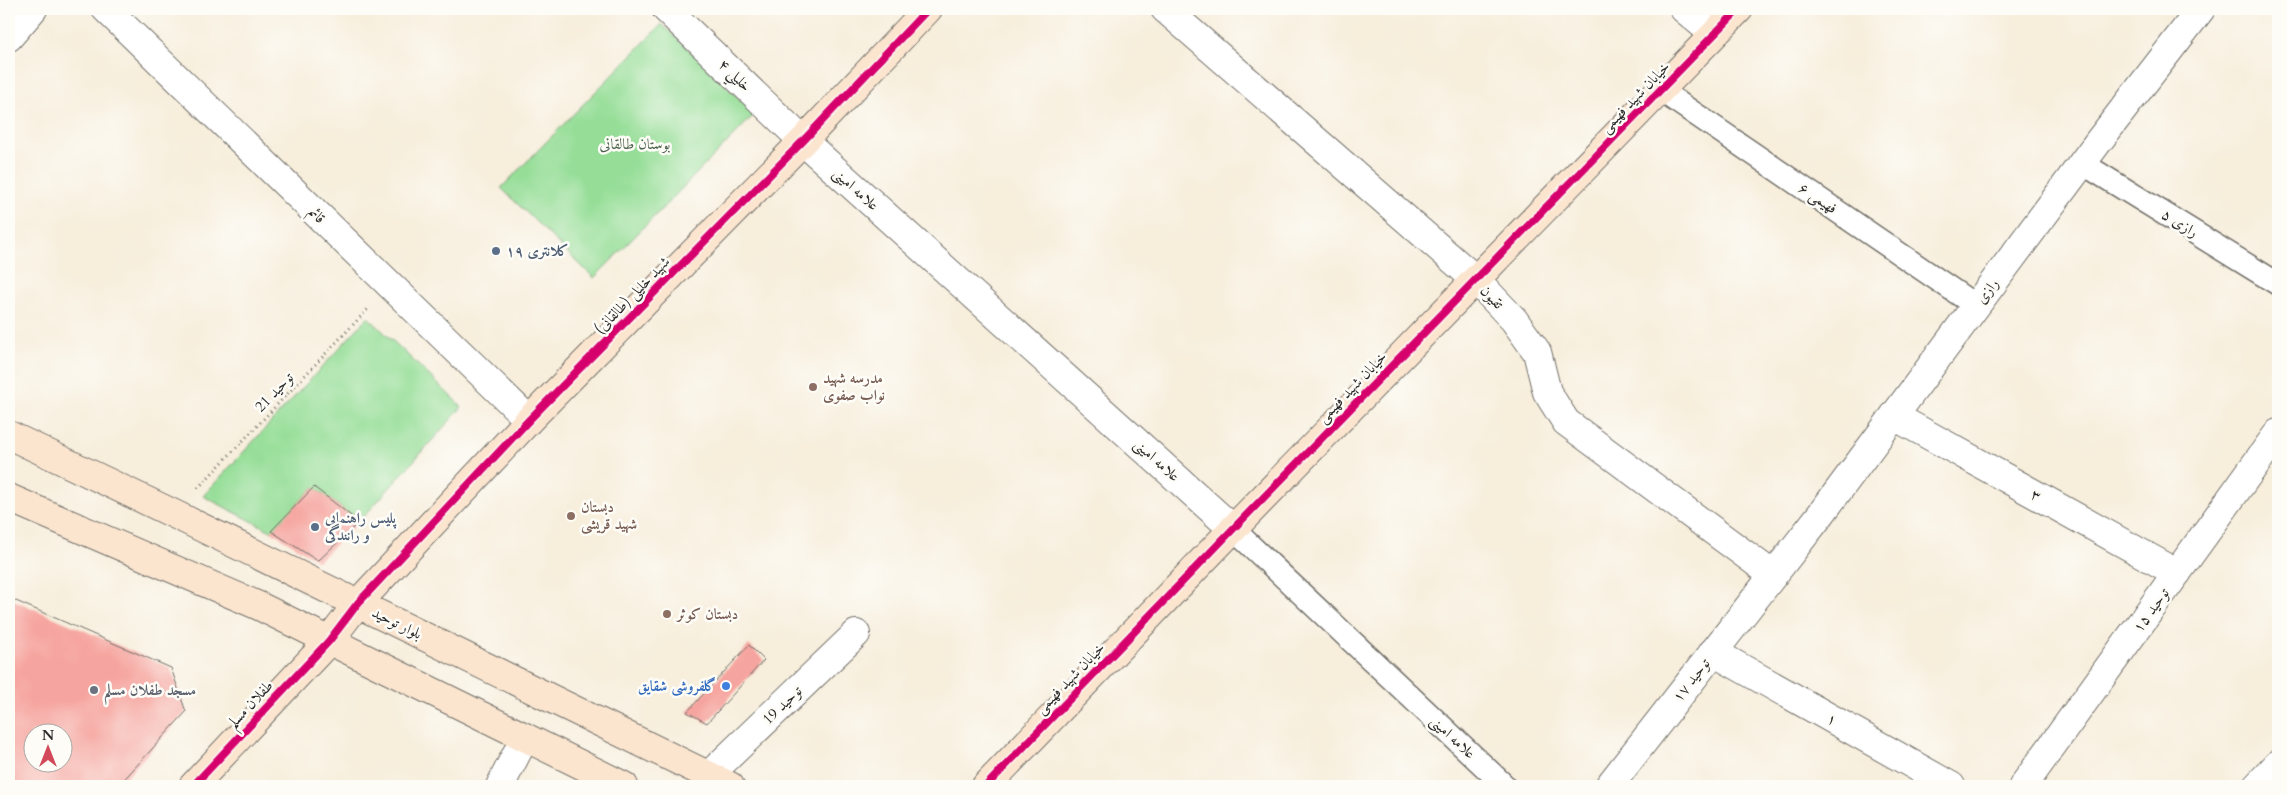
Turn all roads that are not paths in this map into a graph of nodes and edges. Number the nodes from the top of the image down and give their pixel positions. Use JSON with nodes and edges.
{"nodes":[{"id":1,"x":33,"y":9,"type":"edge"},
{"id":2,"x":106,"y":9,"type":"edge"},
{"id":3,"x":666,"y":9,"type":"edge"},
{"id":4,"x":928,"y":9,"type":"edge"},
{"id":5,"x":1165,"y":9,"type":"edge"},
{"id":6,"x":1684,"y":9,"type":"edge"},
{"id":7,"x":1740,"y":9,"type":"edge"},
{"id":8,"x":2202,"y":9,"type":"edge"},
{"id":9,"x":1714,"y":34,"type":"junction"},
{"id":10,"x":9,"y":38,"type":"edge"},
{"id":11,"x":1660,"y":90,"type":"junction"},
{"id":12,"x":803,"y":141,"type":"junction"},
{"id":13,"x":2082,"y":163,"type":"junction"},
{"id":14,"x":1476,"y":280,"type":"junction"},
{"id":15,"x":2278,"y":284,"type":"edge"},
{"id":16,"x":1976,"y":306,"type":"junction"},
{"id":17,"x":1894,"y":416,"type":"junction"},
{"id":18,"x":529,"y":420,"type":"junction"},
{"id":19,"x":2278,"y":433,"type":"edge"},
{"id":20,"x":9,"y":435,"type":"edge"},
{"id":21,"x":9,"y":498,"type":"edge"},
{"id":22,"x":1232,"y":529,"type":"junction"},
{"id":23,"x":2177,"y":573,"type":"junction"},
{"id":24,"x":1773,"y":575,"type":"junction"},
{"id":25,"x":358,"y":604,"type":"junction"},
{"id":26,"x":856,"y":634,"type":"dead end"},
{"id":27,"x":328,"y":641,"type":"junction"},
{"id":28,"x":1713,"y":652,"type":"junction"},
{"id":29,"x":525,"y":737,"type":"junction"},
{"id":30,"x":2278,"y":764,"type":"edge"},
{"id":31,"x":719,"y":781,"type":"edge"},
{"id":32,"x":193,"y":786,"type":"edge"},
{"id":33,"x":500,"y":786,"type":"edge"},
{"id":34,"x":624,"y":786,"type":"edge"},
{"id":35,"x":986,"y":786,"type":"edge"},
{"id":36,"x":1505,"y":786,"type":"edge"},
{"id":37,"x":1609,"y":786,"type":"edge"},
{"id":38,"x":1951,"y":786,"type":"edge"},
{"id":39,"x":2023,"y":786,"type":"edge"},
{"id":40,"x":2257,"y":786,"type":"edge"}],
"edges":[{"from":1,"to":10,"type":"street"},
{"from":2,"to":18,"type":"street","name":"قائم"},
{"from":3,"to":12,"type":"street","name":"خليلي ۴"},
{"from":4,"to":12,"type":"street","name":"شهید خلیلی (طالقانی)"},
{"from":5,"to":14,"type":"street","name":"تقیون"},
{"from":6,"to":9,"type":"street"},
{"from":7,"to":9,"type":"street","name":"خیابان شهید فهیمی"},
{"from":8,"to":13,"type":"street","name":"رازی"},
{"from":9,"to":11,"type":"street","name":"خیابان شهید فهیمی"},
{"from":11,"to":14,"type":"street","name":"خیابان شهید فهیمی"},
{"from":11,"to":16,"type":"lane","name":"فهیمی ۶"},
{"from":12,"to":18,"type":"street","name":"شهید خلیلی (طالقانی)"},
{"from":12,"to":22,"type":"street","name":"علامه امینی"},
{"from":13,"to":15,"type":"lane","name":"رازی ۵"},
{"from":13,"to":16,"type":"street","name":"رازی"},
{"from":14,"to":22,"type":"street","name":"خیابان شهید فهیمی"},
{"from":14,"to":24,"type":"street","name":"تقیون"},
{"from":16,"to":17,"type":"street","name":"رازی"},
{"from":17,"to":23,"type":"street","name":"۳"},
{"from":17,"to":24,"type":"street","name":"رازی"},
{"from":18,"to":25,"type":"street","name":"شهید خلیلی (طالقانی)"},
{"from":19,"to":23,"type":"street","name":"توحید ۱۵"},
{"from":20,"to":25,"type":"street","name":"بلوار توحید"},
{"from":21,"to":27,"type":"street"},
{"from":22,"to":35,"type":"street","name":"خیابان شهید فهیمی"},
{"from":22,"to":36,"type":"lane","name":"علامه امینی"},
{"from":23,"to":39,"type":"street","name":"توحید ۱۵"},
{"from":24,"to":28,"type":"street","name":"توحید ۱۷"},
{"from":25,"to":27,"type":"street","name":"طفلان مسلم"},
{"from":25,"to":31,"type":"street","name":"بلوار توحید"},
{"from":26,"to":31,"type":"street","name":"توحید 19"},
{"from":27,"to":29,"type":"street"},
{"from":27,"to":32,"type":"street","name":"طفلان مسلم"},
{"from":28,"to":37,"type":"street","name":"توحید ۱۷"},
{"from":28,"to":38,"type":"street","name":"۱"},
{"from":29,"to":33,"type":"street"},
{"from":29,"to":34,"type":"street"},
{"from":30,"to":40,"type":"street"}]}
